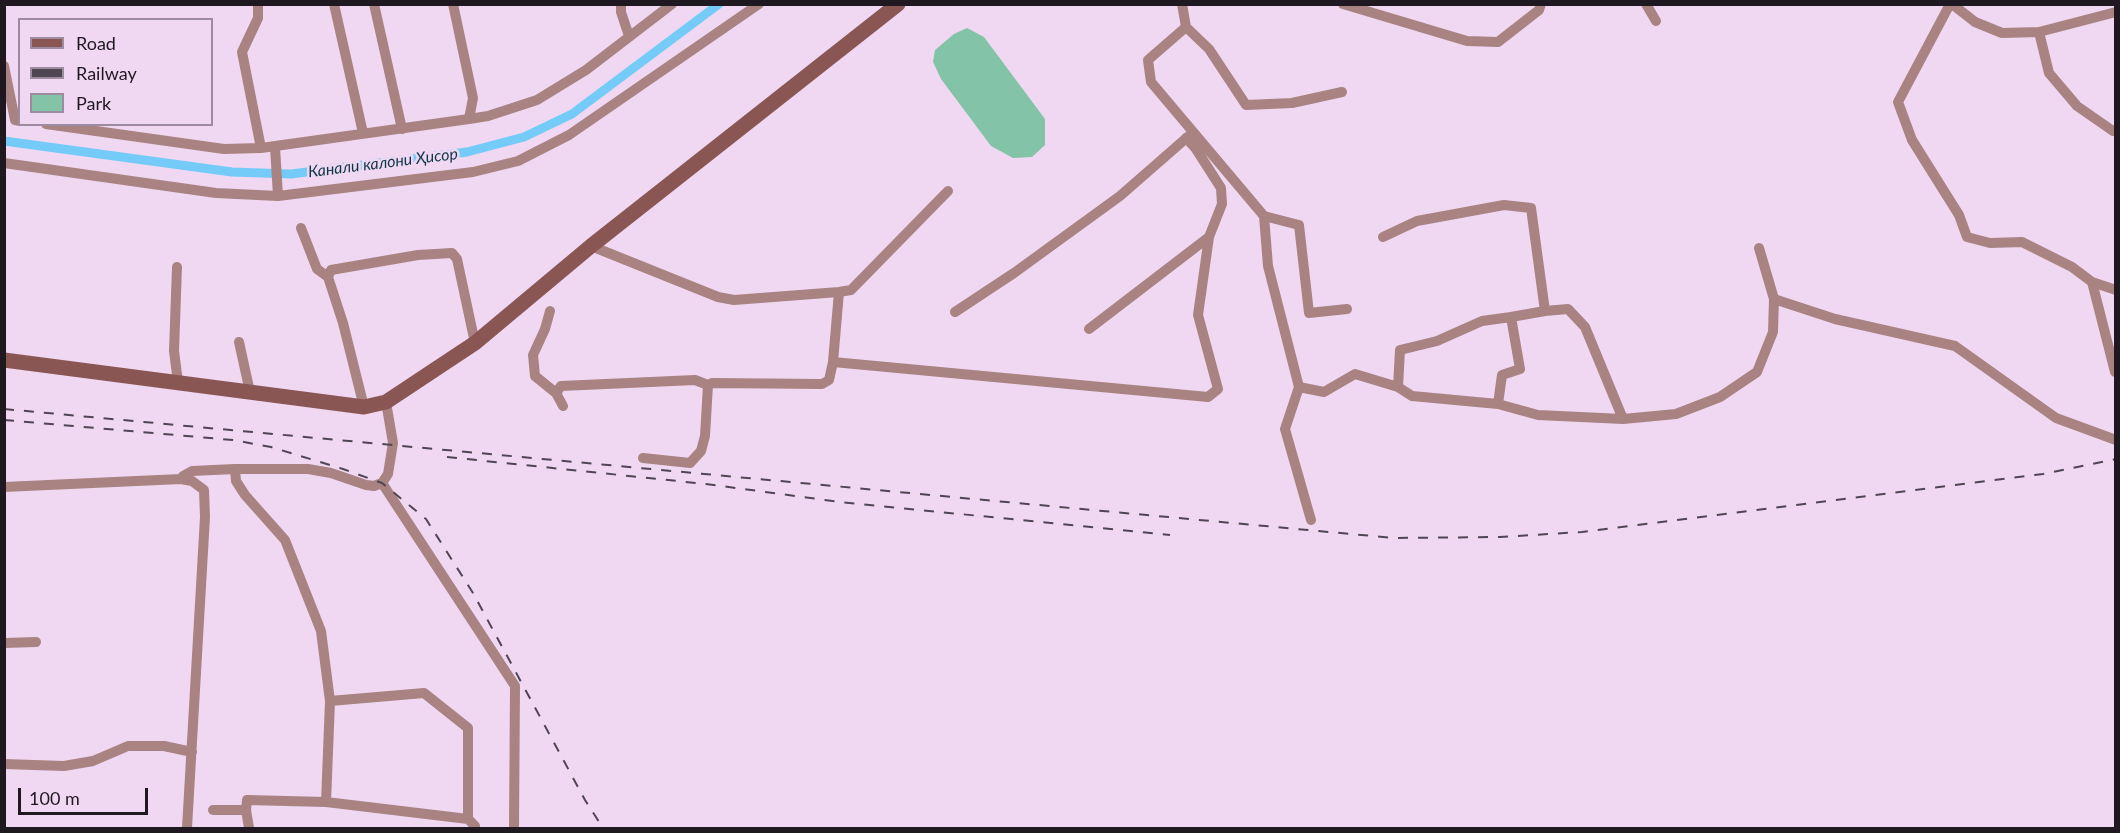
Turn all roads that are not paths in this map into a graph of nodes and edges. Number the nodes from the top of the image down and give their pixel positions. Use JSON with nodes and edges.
{"nodes":[{"id":1,"x":258,"y":4,"type":"edge"},
{"id":2,"x":334,"y":4,"type":"edge"},
{"id":3,"x":374,"y":4,"type":"edge"},
{"id":4,"x":453,"y":4,"type":"edge"},
{"id":5,"x":621,"y":4,"type":"edge"},
{"id":6,"x":672,"y":4,"type":"edge"},
{"id":7,"x":759,"y":4,"type":"edge"},
{"id":8,"x":897,"y":4,"type":"edge"},
{"id":9,"x":1182,"y":4,"type":"edge"},
{"id":10,"x":1343,"y":4,"type":"edge"},
{"id":11,"x":1541,"y":4,"type":"edge"},
{"id":12,"x":1646,"y":4,"type":"edge"},
{"id":13,"x":1951,"y":4,"type":"edge"},
{"id":14,"x":2115,"y":12,"type":"edge"},
{"id":15,"x":1656,"y":21,"type":"dead end"},
{"id":16,"x":1186,"y":27,"type":"junction"},
{"id":17,"x":2039,"y":32,"type":"junction"},
{"id":18,"x":629,"y":36,"type":"junction"},
{"id":19,"x":4,"y":66,"type":"edge"},
{"id":20,"x":1342,"y":92,"type":"dead end"},
{"id":21,"x":469,"y":119,"type":"junction"},
{"id":22,"x":13,"y":120,"type":"edge"},
{"id":23,"x":60,"y":126,"type":"edge"},
{"id":24,"x":402,"y":129,"type":"junction"},
{"id":25,"x":2114,"y":131,"type":"dead end"},
{"id":26,"x":363,"y":133,"type":"junction"},
{"id":27,"x":1190,"y":135,"type":"junction"},
{"id":28,"x":261,"y":148,"type":"junction"},
{"id":29,"x":275,"y":149,"type":"junction"},
{"id":30,"x":4,"y":163,"type":"edge"},
{"id":31,"x":948,"y":191,"type":"dead end"},
{"id":32,"x":278,"y":192,"type":"junction"},
{"id":33,"x":1264,"y":216,"type":"junction"},
{"id":34,"x":301,"y":228,"type":"dead end"},
{"id":35,"x":1209,"y":237,"type":"junction"},
{"id":36,"x":1383,"y":237,"type":"dead end"},
{"id":37,"x":591,"y":246,"type":"junction"},
{"id":38,"x":1759,"y":248,"type":"dead end"},
{"id":39,"x":177,"y":267,"type":"dead end"},
{"id":40,"x":328,"y":276,"type":"junction"},
{"id":41,"x":2092,"y":282,"type":"junction"},
{"id":42,"x":2115,"y":290,"type":"edge"},
{"id":43,"x":839,"y":292,"type":"junction"},
{"id":44,"x":1774,"y":299,"type":"junction"},
{"id":45,"x":1347,"y":309,"type":"dead end"},
{"id":46,"x":550,"y":311,"type":"dead end"},
{"id":47,"x":1545,"y":311,"type":"junction"},
{"id":48,"x":955,"y":312,"type":"dead end"},
{"id":49,"x":1511,"y":317,"type":"junction"},
{"id":50,"x":1089,"y":329,"type":"dead end"},
{"id":51,"x":239,"y":342,"type":"dead end"},
{"id":52,"x":475,"y":343,"type":"junction"},
{"id":53,"x":4,"y":360,"type":"edge"},
{"id":54,"x":833,"y":362,"type":"junction"},
{"id":55,"x":2115,"y":372,"type":"edge"},
{"id":56,"x":178,"y":382,"type":"junction"},
{"id":57,"x":708,"y":385,"type":"junction"},
{"id":58,"x":1299,"y":387,"type":"junction"},
{"id":59,"x":1398,"y":387,"type":"junction"},
{"id":60,"x":250,"y":392,"type":"junction"},
{"id":61,"x":556,"y":393,"type":"junction"},
{"id":62,"x":386,"y":402,"type":"junction"},
{"id":63,"x":1498,"y":404,"type":"junction"},
{"id":64,"x":563,"y":406,"type":"dead end"},
{"id":65,"x":364,"y":407,"type":"junction"},
{"id":66,"x":1623,"y":419,"type":"junction"},
{"id":67,"x":2115,"y":440,"type":"edge"},
{"id":68,"x":643,"y":458,"type":"dead end"},
{"id":69,"x":235,"y":469,"type":"junction"},
{"id":70,"x":181,"y":479,"type":"junction"},
{"id":71,"x":382,"y":483,"type":"junction"},
{"id":72,"x":4,"y":487,"type":"edge"},
{"id":73,"x":1311,"y":520,"type":"dead end"},
{"id":74,"x":36,"y":642,"type":"dead end"},
{"id":75,"x":4,"y":643,"type":"edge"},
{"id":76,"x":330,"y":701,"type":"junction"},
{"id":77,"x":192,"y":752,"type":"junction"},
{"id":78,"x":4,"y":764,"type":"edge"},
{"id":79,"x":326,"y":802,"type":"junction"},
{"id":80,"x":213,"y":810,"type":"dead end"},
{"id":81,"x":246,"y":810,"type":"junction"},
{"id":82,"x":468,"y":819,"type":"junction"},
{"id":83,"x":187,"y":828,"type":"edge"},
{"id":84,"x":249,"y":828,"type":"edge"},
{"id":85,"x":476,"y":828,"type":"edge"},
{"id":86,"x":514,"y":828,"type":"edge"}],
"edges":[{"from":1,"to":28,"type":"street"},
{"from":2,"to":26,"type":"street"},
{"from":3,"to":24,"type":"street"},
{"from":4,"to":21,"type":"street"},
{"from":5,"to":18,"type":"street"},
{"from":6,"to":18,"type":"street"},
{"from":7,"to":32,"type":"street"},
{"from":8,"to":37,"type":"main road"},
{"from":9,"to":16,"type":"street"},
{"from":10,"to":11,"type":"street"},
{"from":12,"to":15,"type":"street"},
{"from":13,"to":17,"type":"street"},
{"from":13,"to":41,"type":"street"},
{"from":14,"to":17,"type":"street"},
{"from":16,"to":20,"type":"street"},
{"from":16,"to":27,"type":"street"},
{"from":17,"to":25,"type":"street"},
{"from":18,"to":21,"type":"street"},
{"from":19,"to":22,"type":"street"},
{"from":21,"to":24,"type":"street"},
{"from":23,"to":28,"type":"street"},
{"from":24,"to":26,"type":"street"},
{"from":26,"to":29,"type":"street"},
{"from":27,"to":33,"type":"street"},
{"from":27,"to":35,"type":"street"},
{"from":27,"to":48,"type":"street"},
{"from":28,"to":29,"type":"street"},
{"from":29,"to":32,"type":"street"},
{"from":30,"to":32,"type":"street"},
{"from":31,"to":43,"type":"street"},
{"from":33,"to":45,"type":"street"},
{"from":33,"to":58,"type":"street"},
{"from":34,"to":40,"type":"street"},
{"from":35,"to":50,"type":"street"},
{"from":35,"to":54,"type":"street"},
{"from":36,"to":47,"type":"street"},
{"from":37,"to":43,"type":"street"},
{"from":37,"to":52,"type":"main road"},
{"from":38,"to":44,"type":"street"},
{"from":39,"to":56,"type":"street"},
{"from":40,"to":52,"type":"street"},
{"from":40,"to":65,"type":"street"},
{"from":41,"to":42,"type":"street"},
{"from":41,"to":55,"type":"street"},
{"from":43,"to":54,"type":"street"},
{"from":44,"to":66,"type":"street"},
{"from":44,"to":67,"type":"street"},
{"from":46,"to":61,"type":"street"},
{"from":47,"to":49,"type":"street"},
{"from":47,"to":66,"type":"street"},
{"from":49,"to":59,"type":"street"},
{"from":49,"to":63,"type":"street"},
{"from":51,"to":60,"type":"street"},
{"from":52,"to":62,"type":"main road"},
{"from":53,"to":56,"type":"main road"},
{"from":54,"to":57,"type":"street"},
{"from":56,"to":60,"type":"main road"},
{"from":57,"to":61,"type":"street"},
{"from":57,"to":68,"type":"street"},
{"from":58,"to":59,"type":"street"},
{"from":58,"to":73,"type":"street"},
{"from":59,"to":63,"type":"street"},
{"from":60,"to":65,"type":"main road"},
{"from":61,"to":64,"type":"street"},
{"from":62,"to":65,"type":"main road"},
{"from":62,"to":71,"type":"street"},
{"from":63,"to":66,"type":"street"},
{"from":69,"to":70,"type":"street"},
{"from":69,"to":71,"type":"street"},
{"from":69,"to":76,"type":"street"},
{"from":70,"to":72,"type":"street"},
{"from":70,"to":77,"type":"street"},
{"from":71,"to":86,"type":"street"},
{"from":74,"to":75,"type":"street"},
{"from":76,"to":79,"type":"street"},
{"from":76,"to":82,"type":"street"},
{"from":77,"to":78,"type":"street"},
{"from":77,"to":83,"type":"street"},
{"from":79,"to":81,"type":"street"},
{"from":79,"to":82,"type":"street"},
{"from":80,"to":81,"type":"street"},
{"from":81,"to":84,"type":"street"},
{"from":82,"to":85,"type":"street"}]}
